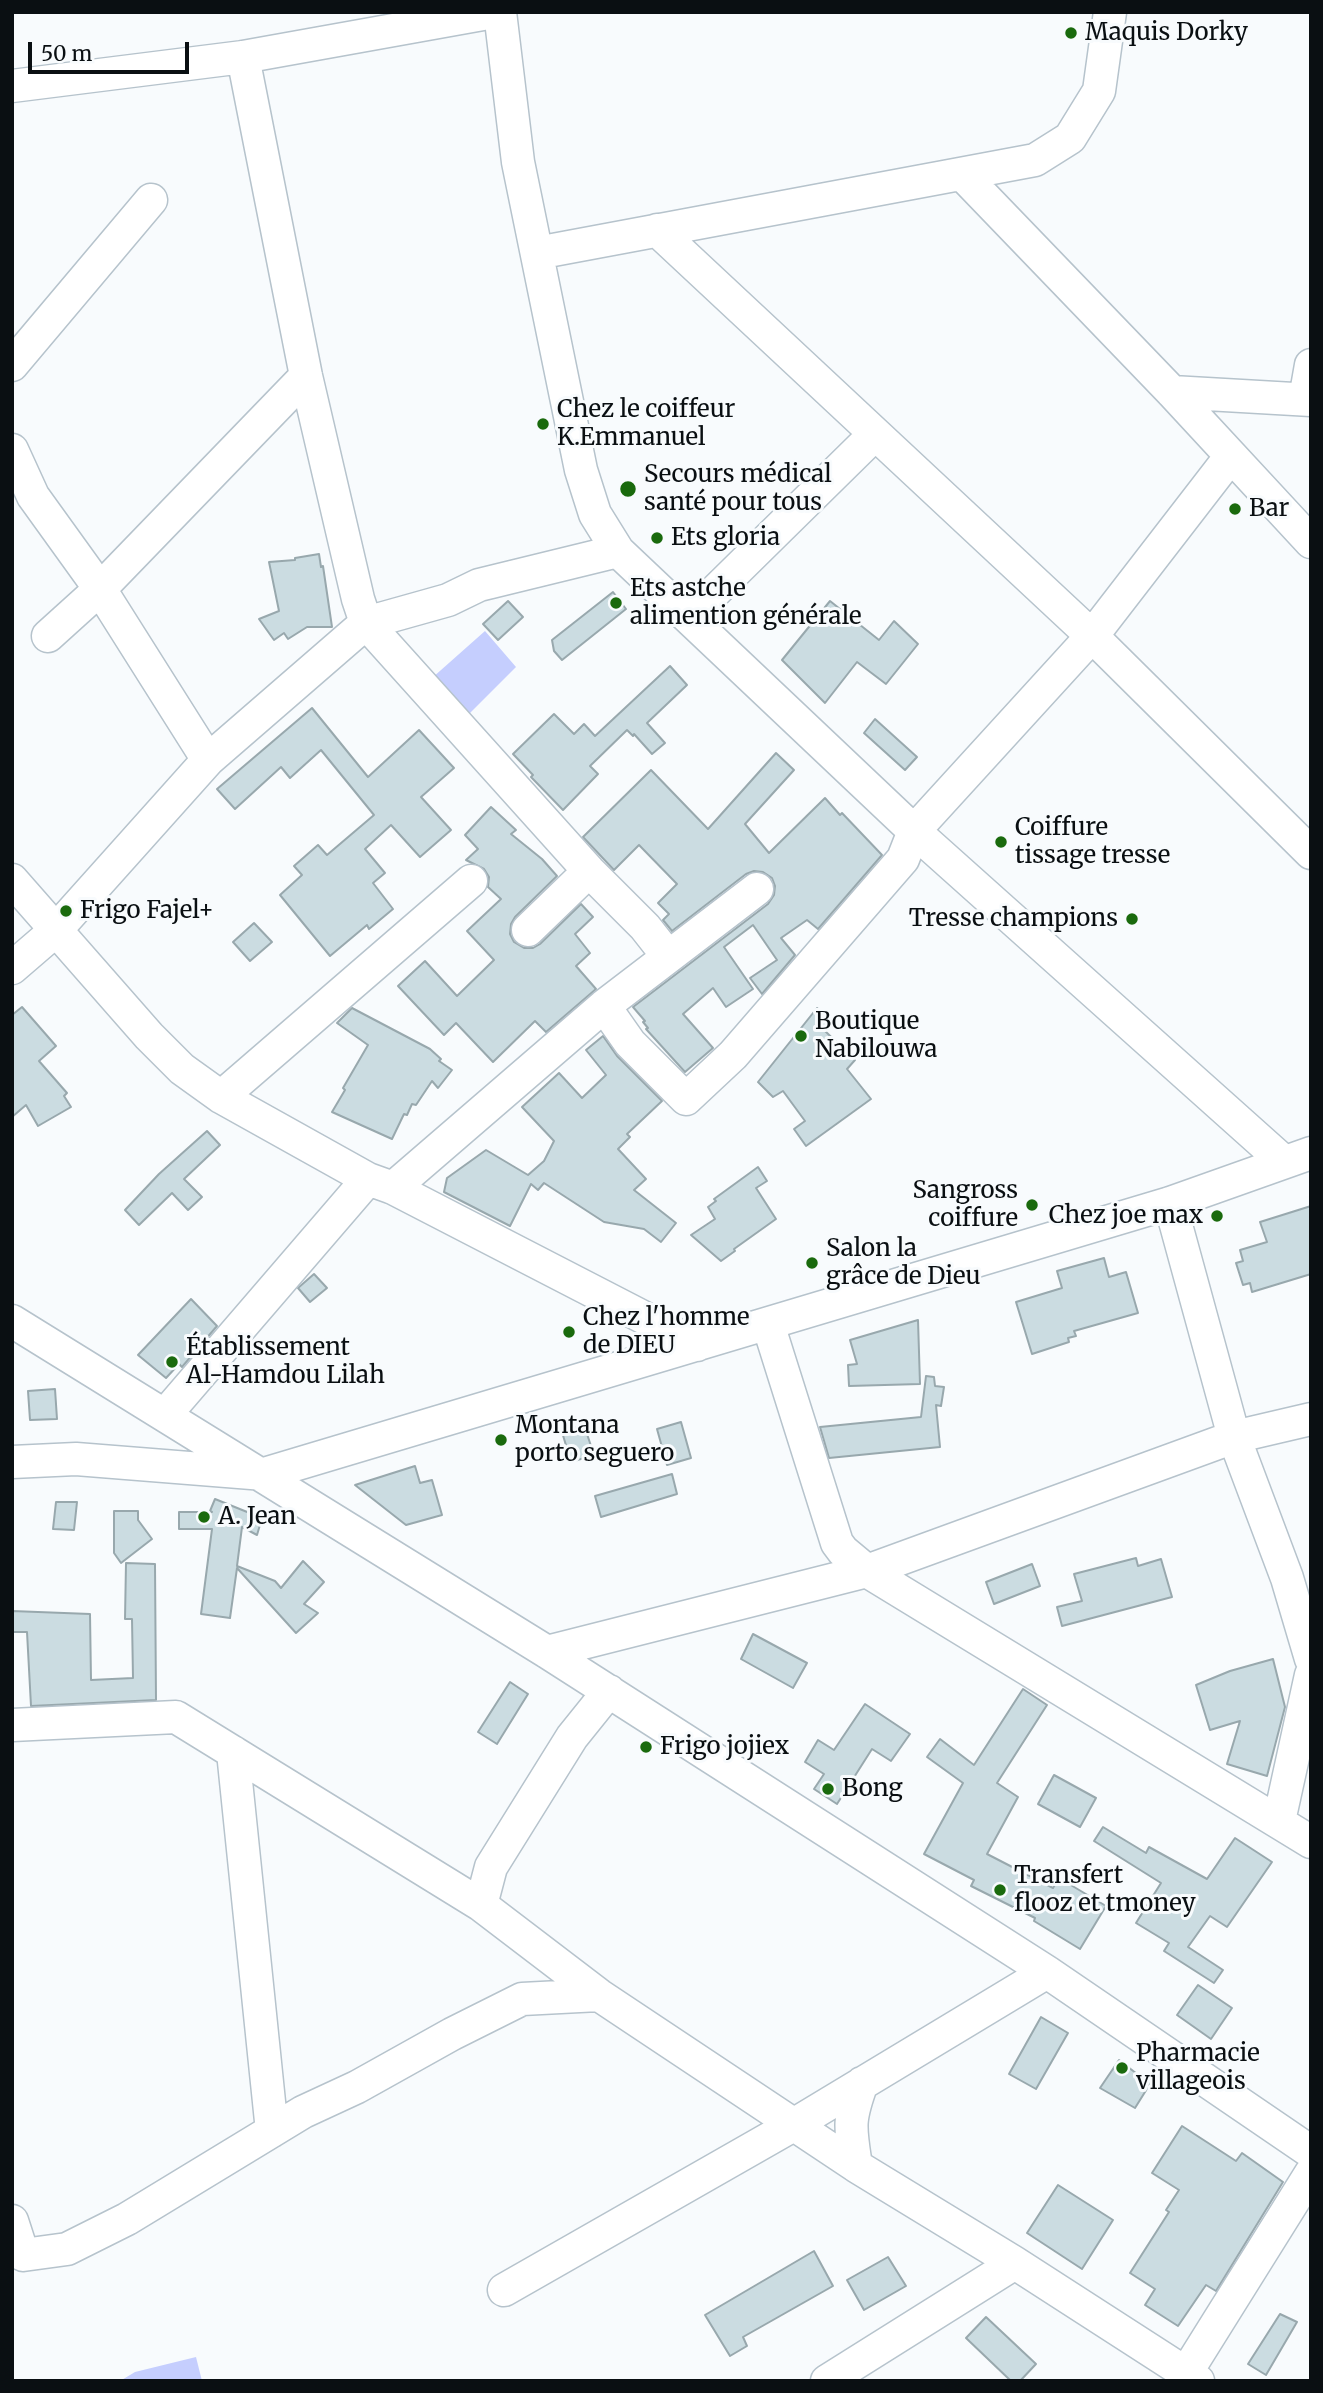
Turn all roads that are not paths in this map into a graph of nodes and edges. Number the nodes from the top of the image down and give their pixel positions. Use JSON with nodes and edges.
{"nodes":[{"id":1,"x":494,"y":12,"type":"edge"},
{"id":2,"x":500,"y":12,"type":"edge"},
{"id":3,"x":1110,"y":12,"type":"edge"},
{"id":4,"x":243,"y":57,"type":"junction"},
{"id":5,"x":12,"y":86,"type":"edge"},
{"id":6,"x":962,"y":174,"type":"junction"},
{"id":7,"x":151,"y":200,"type":"dead end"},
{"id":8,"x":657,"y":230,"type":"junction"},
{"id":9,"x":537,"y":253,"type":"junction"},
{"id":10,"x":12,"y":365,"type":"edge"},
{"id":11,"x":1311,"y":365,"type":"edge"},
{"id":12,"x":306,"y":376,"type":"junction"},
{"id":13,"x":1172,"y":392,"type":"junction"},
{"id":14,"x":1308,"y":399,"type":"edge"},
{"id":15,"x":876,"y":434,"type":"junction"},
{"id":16,"x":12,"y":450,"type":"edge"},
{"id":17,"x":1231,"y":456,"type":"junction"},
{"id":18,"x":23,"y":505,"type":"edge"},
{"id":19,"x":1311,"y":542,"type":"edge"},
{"id":20,"x":618,"y":551,"type":"junction"},
{"id":21,"x":100,"y":589,"type":"junction"},
{"id":22,"x":689,"y":617,"type":"junction"},
{"id":23,"x":366,"y":623,"type":"junction"},
{"id":24,"x":48,"y":636,"type":"dead end"},
{"id":25,"x":1092,"y":636,"type":"junction"},
{"id":26,"x":208,"y":760,"type":"junction"},
{"id":27,"x":914,"y":831,"type":"junction"},
{"id":28,"x":1311,"y":853,"type":"edge"},
{"id":29,"x":589,"y":871,"type":"junction"},
{"id":30,"x":12,"y":880,"type":"edge"},
{"id":31,"x":471,"y":881,"type":"dead end"},
{"id":32,"x":757,"y":889,"type":"dead end"},
{"id":33,"x":528,"y":930,"type":"dead end"},
{"id":34,"x":55,"y":931,"type":"junction"},
{"id":35,"x":667,"y":955,"type":"junction"},
{"id":36,"x":12,"y":968,"type":"edge"},
{"id":37,"x":604,"y":1006,"type":"junction"},
{"id":38,"x":221,"y":1097,"type":"junction"},
{"id":39,"x":1297,"y":1157,"type":"edge"},
{"id":40,"x":380,"y":1184,"type":"junction"},
{"id":41,"x":1170,"y":1203,"type":"junction"},
{"id":42,"x":12,"y":1321,"type":"edge"},
{"id":43,"x":768,"y":1325,"type":"junction"},
{"id":44,"x":696,"y":1345,"type":"junction"},
{"id":45,"x":165,"y":1415,"type":"junction"},
{"id":46,"x":1311,"y":1419,"type":"edge"},
{"id":47,"x":1234,"y":1437,"type":"junction"},
{"id":48,"x":12,"y":1462,"type":"edge"},
{"id":49,"x":264,"y":1474,"type":"junction"},
{"id":50,"x":867,"y":1571,"type":"junction"},
{"id":51,"x":547,"y":1652,"type":"junction"},
{"id":52,"x":1311,"y":1659,"type":"edge"},
{"id":53,"x":1311,"y":1675,"type":"edge"},
{"id":54,"x":609,"y":1691,"type":"junction"},
{"id":55,"x":12,"y":1725,"type":"edge"},
{"id":56,"x":233,"y":1752,"type":"junction"},
{"id":57,"x":1279,"y":1821,"type":"junction"},
{"id":58,"x":1311,"y":1842,"type":"edge"},
{"id":59,"x":481,"y":1905,"type":"junction"},
{"id":60,"x":1047,"y":1972,"type":"junction"},
{"id":61,"x":599,"y":1995,"type":"junction"},
{"id":62,"x":862,"y":2083,"type":"junction"},
{"id":63,"x":795,"y":2124,"type":"junction"},
{"id":64,"x":272,"y":2131,"type":"junction"},
{"id":65,"x":1311,"y":2152,"type":"edge"},
{"id":66,"x":856,"y":2166,"type":"junction"},
{"id":67,"x":1311,"y":2174,"type":"edge"},
{"id":68,"x":12,"y":2221,"type":"edge"},
{"id":69,"x":1015,"y":2263,"type":"junction"},
{"id":70,"x":504,"y":2290,"type":"dead end"},
{"id":71,"x":1192,"y":2377,"type":"edge"},
{"id":72,"x":827,"y":2381,"type":"edge"}],
"edges":[{"from":1,"to":4,"type":"street"},
{"from":2,"to":9,"type":"street"},
{"from":3,"to":6,"type":"street"},
{"from":4,"to":5,"type":"street"},
{"from":4,"to":12,"type":"street"},
{"from":6,"to":8,"type":"street"},
{"from":6,"to":13,"type":"street"},
{"from":7,"to":10,"type":"street"},
{"from":8,"to":9,"type":"street"},
{"from":8,"to":15,"type":"street"},
{"from":9,"to":20,"type":"street"},
{"from":11,"to":14,"type":"street"},
{"from":12,"to":21,"type":"street"},
{"from":12,"to":23,"type":"street"},
{"from":13,"to":14,"type":"street"},
{"from":13,"to":17,"type":"street"},
{"from":15,"to":22,"type":"street"},
{"from":15,"to":25,"type":"street"},
{"from":16,"to":18,"type":"street"},
{"from":17,"to":19,"type":"street"},
{"from":17,"to":25,"type":"street"},
{"from":18,"to":21,"type":"street"},
{"from":20,"to":22,"type":"street"},
{"from":20,"to":23,"type":"street"},
{"from":21,"to":24,"type":"street"},
{"from":21,"to":26,"type":"street"},
{"from":22,"to":27,"type":"street"},
{"from":23,"to":26,"type":"street"},
{"from":23,"to":29,"type":"street"},
{"from":25,"to":27,"type":"street"},
{"from":25,"to":28,"type":"street"},
{"from":26,"to":34,"type":"street"},
{"from":27,"to":37,"type":"street"},
{"from":27,"to":39,"type":"street"},
{"from":29,"to":33,"type":"street"},
{"from":29,"to":35,"type":"street"},
{"from":30,"to":34,"type":"street"},
{"from":31,"to":38,"type":"street"},
{"from":32,"to":35,"type":"street"},
{"from":34,"to":36,"type":"street"},
{"from":34,"to":38,"type":"street"},
{"from":35,"to":37,"type":"street"},
{"from":37,"to":40,"type":"street"},
{"from":38,"to":40,"type":"street"},
{"from":39,"to":41,"type":"street"},
{"from":40,"to":44,"type":"street"},
{"from":40,"to":45,"type":"street"},
{"from":41,"to":43,"type":"street"},
{"from":41,"to":47,"type":"street"},
{"from":42,"to":45,"type":"street"},
{"from":43,"to":44,"type":"street"},
{"from":43,"to":50,"type":"street"},
{"from":44,"to":49,"type":"street"},
{"from":45,"to":49,"type":"street"},
{"from":46,"to":47,"type":"street"},
{"from":47,"to":50,"type":"street"},
{"from":47,"to":52,"type":"street"},
{"from":48,"to":49,"type":"street"},
{"from":49,"to":51,"type":"street"},
{"from":50,"to":51,"type":"street"},
{"from":50,"to":57,"type":"street"},
{"from":51,"to":54,"type":"street"},
{"from":53,"to":57,"type":"street"},
{"from":54,"to":59,"type":"street"},
{"from":54,"to":60,"type":"street"},
{"from":55,"to":56,"type":"street"},
{"from":56,"to":59,"type":"street"},
{"from":56,"to":64,"type":"street"},
{"from":57,"to":58,"type":"street"},
{"from":59,"to":61,"type":"street"},
{"from":60,"to":62,"type":"street"},
{"from":60,"to":65,"type":"street"},
{"from":61,"to":63,"type":"street"},
{"from":61,"to":64,"type":"street"},
{"from":62,"to":63,"type":"street"},
{"from":62,"to":66,"type":"street"},
{"from":63,"to":66,"type":"street"},
{"from":63,"to":70,"type":"street"},
{"from":64,"to":68,"type":"street"},
{"from":66,"to":69,"type":"street"},
{"from":67,"to":71,"type":"street"},
{"from":69,"to":71,"type":"street"},
{"from":69,"to":72,"type":"street"}]}
